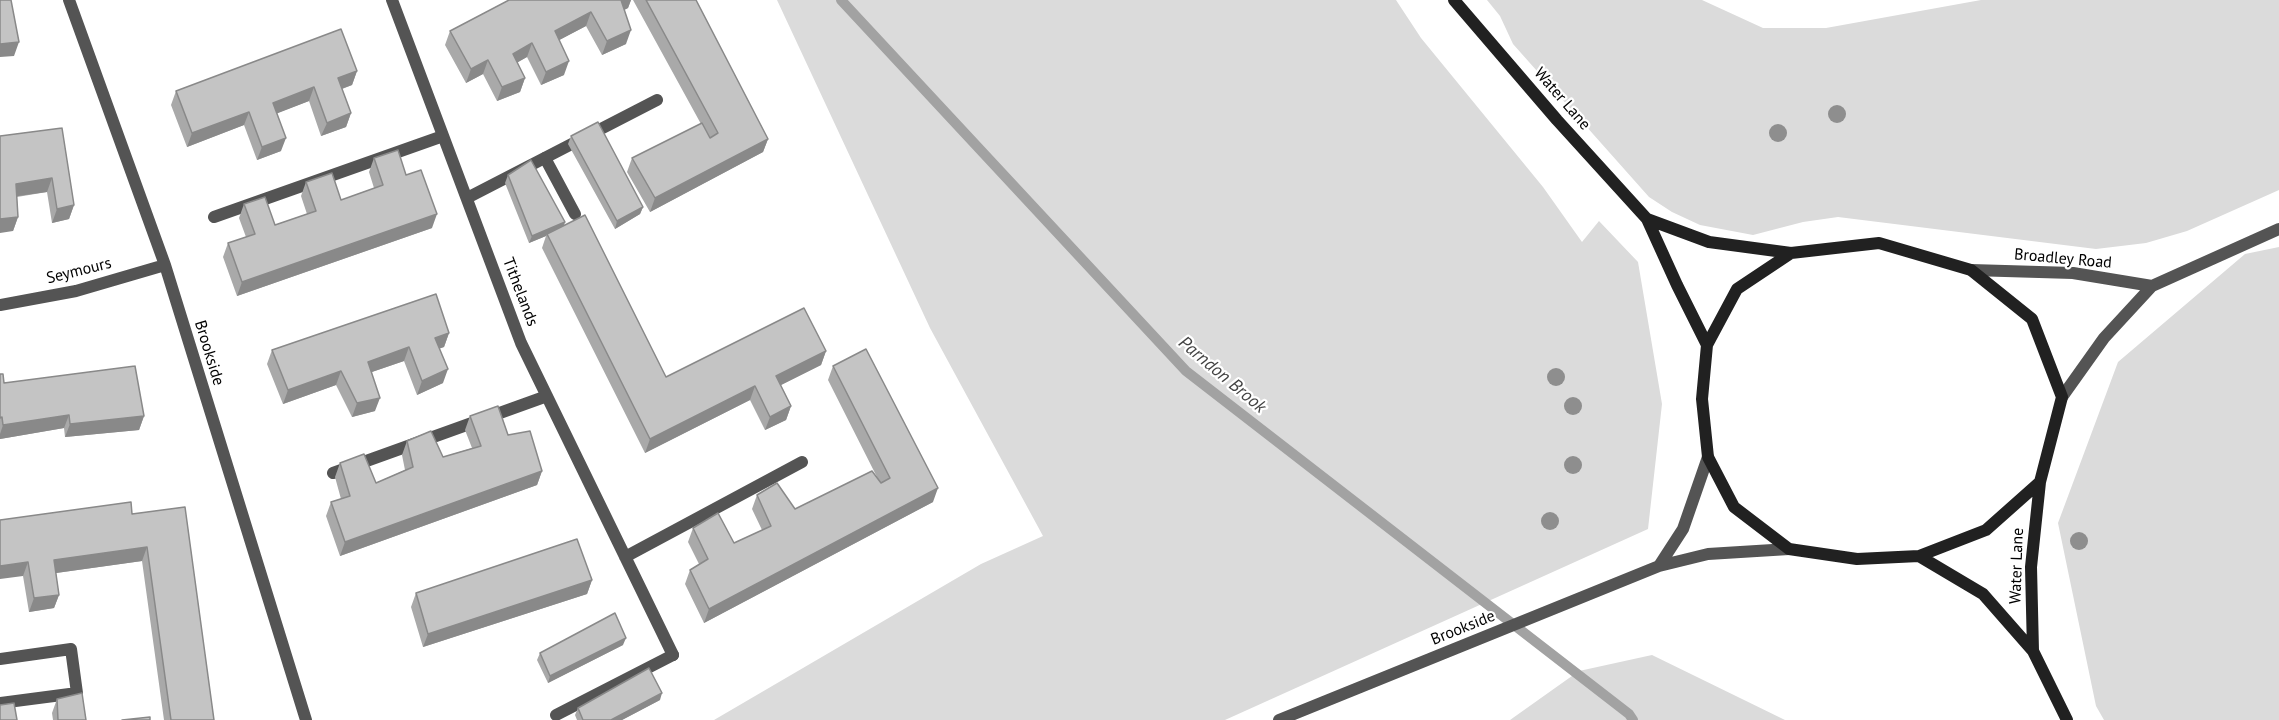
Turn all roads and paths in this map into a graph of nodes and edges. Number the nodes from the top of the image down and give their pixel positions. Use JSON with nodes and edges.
{"nodes":[{"id":1,"x":69,"y":0,"type":"edge"},
{"id":2,"x":392,"y":0,"type":"edge"},
{"id":3,"x":1454,"y":0,"type":"edge"},
{"id":4,"x":657,"y":100,"type":"dead end"},
{"id":5,"x":443,"y":136,"type":"junction"},
{"id":6,"x":544,"y":158,"type":"junction"},
{"id":7,"x":467,"y":198,"type":"junction"},
{"id":8,"x":575,"y":214,"type":"dead end"},
{"id":9,"x":214,"y":217,"type":"dead end"},
{"id":10,"x":1647,"y":219,"type":"junction"},
{"id":11,"x":2279,"y":229,"type":"edge"},
{"id":12,"x":1791,"y":253,"type":"junction"},
{"id":13,"x":165,"y":265,"type":"junction"},
{"id":14,"x":1971,"y":270,"type":"junction"},
{"id":15,"x":2152,"y":286,"type":"junction"},
{"id":16,"x":0,"y":305,"type":"edge"},
{"id":17,"x":1707,"y":345,"type":"junction"},
{"id":18,"x":547,"y":396,"type":"junction"},
{"id":19,"x":2062,"y":397,"type":"junction"},
{"id":20,"x":1708,"y":457,"type":"junction"},
{"id":21,"x":802,"y":462,"type":"dead end"},
{"id":22,"x":333,"y":473,"type":"dead end"},
{"id":23,"x":2040,"y":482,"type":"junction"},
{"id":24,"x":1789,"y":549,"type":"junction"},
{"id":25,"x":1919,"y":556,"type":"junction"},
{"id":26,"x":625,"y":557,"type":"junction"},
{"id":27,"x":1659,"y":566,"type":"junction"},
{"id":28,"x":2033,"y":651,"type":"junction"},
{"id":29,"x":0,"y":659,"type":"edge"},
{"id":30,"x":0,"y":703,"type":"edge"},
{"id":31,"x":556,"y":715,"type":"dead end"},
{"id":32,"x":306,"y":720,"type":"edge"},
{"id":33,"x":1279,"y":720,"type":"edge"},
{"id":34,"x":2067,"y":720,"type":"edge"}],
"edges":[{"from":1,"to":13,"type":"street","name":"Brookside"},
{"from":2,"to":5,"type":"street","name":"Tithelands"},
{"from":3,"to":10,"type":"main road","name":"Water Lane"},
{"from":4,"to":6,"type":"street"},
{"from":5,"to":7,"type":"street","name":"Tithelands"},
{"from":5,"to":9,"type":"street"},
{"from":6,"to":7,"type":"street"},
{"from":6,"to":8,"type":"street"},
{"from":7,"to":18,"type":"street","name":"Tithelands"},
{"from":10,"to":12,"type":"main road","name":"Water Lane"},
{"from":10,"to":17,"type":"main road","name":"Water Lane"},
{"from":11,"to":15,"type":"street"},
{"from":12,"to":14,"type":"main road"},
{"from":12,"to":17,"type":"main road"},
{"from":13,"to":16,"type":"street","name":"Seymours"},
{"from":13,"to":32,"type":"street","name":"Brookside"},
{"from":14,"to":15,"type":"street","name":"Broadley Road"},
{"from":14,"to":19,"type":"main road"},
{"from":15,"to":19,"type":"street"},
{"from":17,"to":20,"type":"main road"},
{"from":18,"to":22,"type":"street"},
{"from":18,"to":26,"type":"street","name":"Tithelands"},
{"from":19,"to":23,"type":"main road","name":"Water Lane"},
{"from":20,"to":24,"type":"main road"},
{"from":20,"to":27,"type":"street"},
{"from":21,"to":26,"type":"street"},
{"from":23,"to":25,"type":"main road"},
{"from":23,"to":28,"type":"main road","name":"Water Lane"},
{"from":24,"to":25,"type":"main road"},
{"from":24,"to":27,"type":"street","name":"Brookside"},
{"from":25,"to":28,"type":"main road","name":"Water Lane"},
{"from":26,"to":31,"type":"street","name":"Tithelands"},
{"from":27,"to":33,"type":"street","name":"Brookside"},
{"from":28,"to":34,"type":"main road","name":"Water Lane"},
{"from":29,"to":30,"type":"street"}]}
